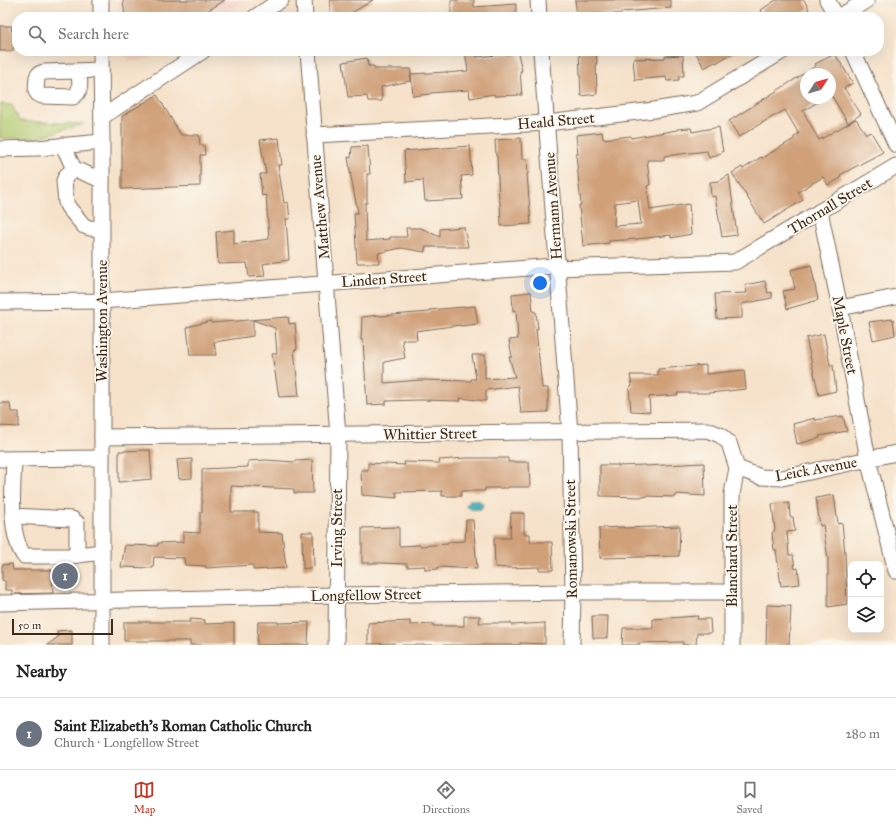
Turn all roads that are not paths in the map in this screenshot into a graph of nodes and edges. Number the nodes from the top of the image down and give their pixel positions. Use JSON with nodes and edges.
{"nodes":[{"id":1,"x":101,"y":0,"type":"edge"},
{"id":2,"x":281,"y":0,"type":"edge"},
{"id":3,"x":304,"y":0,"type":"edge"},
{"id":4,"x":538,"y":0,"type":"edge"},
{"id":5,"x":827,"y":0,"type":"edge"},
{"id":6,"x":867,"y":0,"type":"edge"},
{"id":7,"x":101,"y":12,"type":"edge"},
{"id":8,"x":263,"y":12,"type":"edge"},
{"id":9,"x":305,"y":12,"type":"edge"},
{"id":10,"x":539,"y":12,"type":"edge"},
{"id":11,"x":835,"y":12,"type":"edge"},
{"id":12,"x":847,"y":12,"type":"edge"},
{"id":13,"x":101,"y":56,"type":"edge"},
{"id":14,"x":195,"y":56,"type":"edge"},
{"id":15,"x":308,"y":56,"type":"edge"},
{"id":16,"x":541,"y":56,"type":"edge"},
{"id":17,"x":775,"y":56,"type":"edge"},
{"id":18,"x":855,"y":56,"type":"edge"},
{"id":19,"x":101,"y":70,"type":"junction"},
{"id":20,"x":79,"y":71,"type":"dead end"},
{"id":21,"x":102,"y":117,"type":"junction"},
{"id":22,"x":547,"y":123,"type":"junction"},
{"id":23,"x":314,"y":135,"type":"junction"},
{"id":24,"x":102,"y":142,"type":"junction"},
{"id":25,"x":63,"y":145,"type":"junction"},
{"id":26,"x":896,"y":145,"type":"edge"},
{"id":27,"x":0,"y":149,"type":"edge"},
{"id":28,"x":896,"y":166,"type":"edge"},
{"id":29,"x":74,"y":169,"type":"junction"},
{"id":30,"x":102,"y":180,"type":"junction"},
{"id":31,"x":820,"y":211,"type":"junction"},
{"id":32,"x":102,"y":229,"type":"junction"},
{"id":33,"x":763,"y":245,"type":"joint"},
{"id":34,"x":557,"y":268,"type":"junction"},
{"id":35,"x":326,"y":284,"type":"junction"},
{"id":36,"x":896,"y":296,"type":"edge"},
{"id":37,"x":102,"y":301,"type":"junction"},
{"id":38,"x":0,"y":302,"type":"edge"},
{"id":39,"x":840,"y":308,"type":"junction"},
{"id":40,"x":570,"y":433,"type":"junction"},
{"id":41,"x":338,"y":435,"type":"junction"},
{"id":42,"x":102,"y":437,"type":"junction"},
{"id":43,"x":896,"y":453,"type":"edge"},
{"id":44,"x":102,"y":458,"type":"junction"},
{"id":45,"x":7,"y":459,"type":"edge"},
{"id":46,"x":868,"y":460,"type":"junction"},
{"id":47,"x":737,"y":468,"type":"junction"},
{"id":48,"x":13,"y":516,"type":"junction"},
{"id":49,"x":102,"y":552,"type":"junction"},
{"id":50,"x":77,"y":555,"type":"junction"},
{"id":51,"x":896,"y":571,"type":"edge"},
{"id":52,"x":573,"y":592,"type":"junction"},
{"id":53,"x":732,"y":592,"type":"junction"},
{"id":54,"x":336,"y":595,"type":"junction"},
{"id":55,"x":102,"y":601,"type":"junction"},
{"id":56,"x":0,"y":603,"type":"edge"},
{"id":57,"x":102,"y":645,"type":"edge"},
{"id":58,"x":336,"y":645,"type":"edge"},
{"id":59,"x":572,"y":645,"type":"edge"},
{"id":60,"x":732,"y":645,"type":"edge"}],
"edges":[{"from":1,"to":7,"type":"street"},
{"from":2,"to":8,"type":"street"},
{"from":3,"to":9,"type":"street"},
{"from":4,"to":10,"type":"street"},
{"from":5,"to":11,"type":"street"},
{"from":6,"to":12,"type":"street"},
{"from":13,"to":19,"type":"street","name":"Washington Avenue"},
{"from":14,"to":21,"type":"street"},
{"from":15,"to":23,"type":"street","name":"Matthew Avenue"},
{"from":16,"to":22,"type":"street","name":"Hermann Avenue"},
{"from":17,"to":22,"type":"street","name":"Heald Street"},
{"from":18,"to":26,"type":"street"},
{"from":19,"to":20,"type":"street"},
{"from":19,"to":21,"type":"street","name":"Washington Avenue"},
{"from":21,"to":24,"type":"street","name":"Washington Avenue"},
{"from":22,"to":23,"type":"street","name":"Heald Street"},
{"from":22,"to":34,"type":"street","name":"Hermann Avenue"},
{"from":23,"to":35,"type":"street","name":"Matthew Avenue"},
{"from":24,"to":25,"type":"street"},
{"from":24,"to":30,"type":"street","name":"Washington Avenue"},
{"from":25,"to":27,"type":"street"},
{"from":25,"to":29,"type":"street"},
{"from":28,"to":31,"type":"street","name":"Thornall Street"},
{"from":29,"to":30,"type":"street"},
{"from":29,"to":32,"type":"street"},
{"from":30,"to":32,"type":"street","name":"Washington Avenue"},
{"from":31,"to":33,"type":"street","name":"Thornall Street"},
{"from":31,"to":39,"type":"street","name":"Maple Street"},
{"from":32,"to":37,"type":"street","name":"Washington Avenue"},
{"from":33,"to":34,"type":"street","name":"Linden Street"},
{"from":34,"to":35,"type":"street","name":"Linden Street"},
{"from":34,"to":40,"type":"street","name":"Hermann Avenue"},
{"from":35,"to":37,"type":"street","name":"Linden Street"},
{"from":35,"to":41,"type":"street","name":"Matthew Avenue"},
{"from":36,"to":39,"type":"street"},
{"from":37,"to":38,"type":"street","name":"Linden Street"},
{"from":37,"to":42,"type":"street","name":"Washington Avenue"},
{"from":39,"to":46,"type":"street","name":"Maple Street"},
{"from":40,"to":41,"type":"street","name":"Whittier Street"},
{"from":40,"to":47,"type":"street","name":"Whittier Street"},
{"from":40,"to":52,"type":"street","name":"Romanowski Street"},
{"from":41,"to":42,"type":"street","name":"Whittier Street"},
{"from":41,"to":54,"type":"street","name":"Irving Street"},
{"from":42,"to":44,"type":"street","name":"Washington Avenue"},
{"from":43,"to":46,"type":"street","name":"Leick Avenue"},
{"from":44,"to":45,"type":"street"},
{"from":44,"to":49,"type":"street","name":"Washington Avenue"},
{"from":45,"to":48,"type":"street"},
{"from":46,"to":47,"type":"street","name":"Leick Avenue"},
{"from":46,"to":51,"type":"street","name":"Maple Street"},
{"from":47,"to":53,"type":"street","name":"Blanchard Street"},
{"from":48,"to":50,"type":"street"},
{"from":48,"to":50,"type":"street"},
{"from":49,"to":50,"type":"street"},
{"from":49,"to":55,"type":"street","name":"Washington Avenue"},
{"from":52,"to":53,"type":"street","name":"Longfellow Street"},
{"from":52,"to":54,"type":"street","name":"Longfellow Street"},
{"from":52,"to":59,"type":"street","name":"Romanowski Street"},
{"from":53,"to":60,"type":"street","name":"Blanchard Street"},
{"from":54,"to":55,"type":"street","name":"Longfellow Street"},
{"from":54,"to":58,"type":"street","name":"Irving Street"},
{"from":55,"to":56,"type":"street","name":"Longfellow Street"},
{"from":55,"to":57,"type":"street","name":"Washington Avenue"}]}
